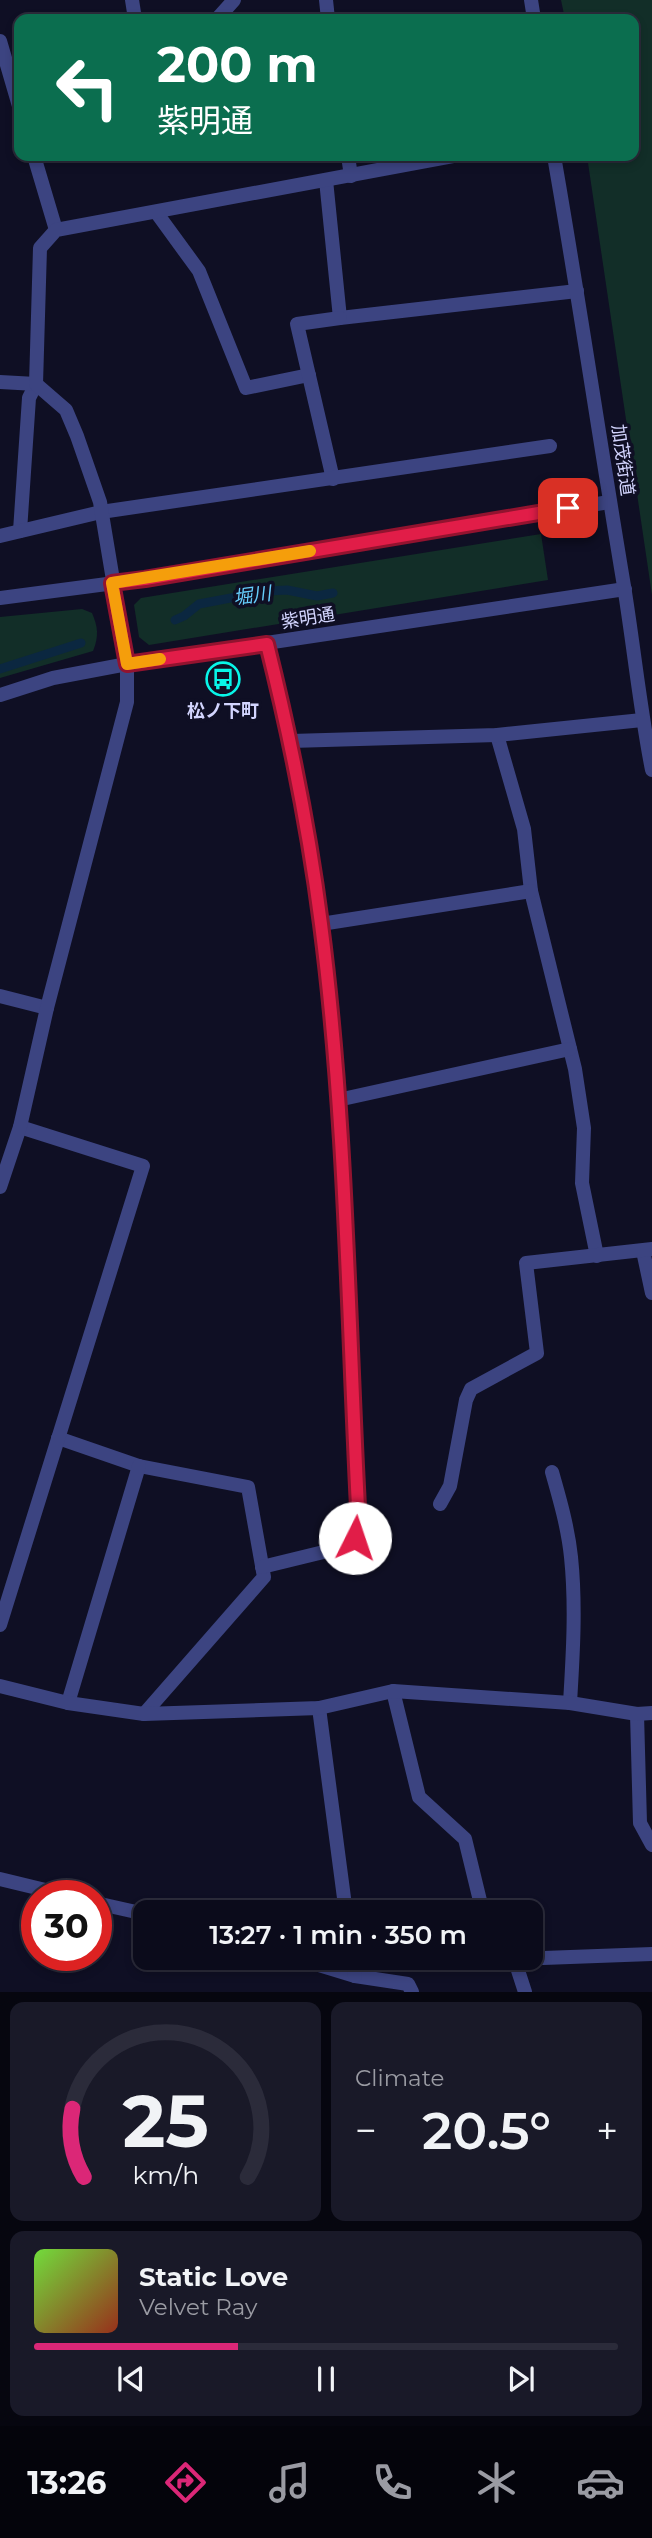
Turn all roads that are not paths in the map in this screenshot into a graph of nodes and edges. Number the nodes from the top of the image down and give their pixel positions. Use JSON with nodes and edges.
{"nodes":[{"id":1,"x":234,"y":0,"type":"edge"},
{"id":2,"x":221,"y":14,"type":"edge"},
{"id":3,"x":0,"y":41,"type":"edge"},
{"id":4,"x":14,"y":89,"type":"edge"},
{"id":5,"x":40,"y":161,"type":"edge"},
{"id":6,"x":349,"y":161,"type":"edge"},
{"id":7,"x":428,"y":161,"type":"edge"},
{"id":8,"x":555,"y":161,"type":"edge"},
{"id":9,"x":351,"y":176,"type":"junction"},
{"id":10,"x":326,"y":180,"type":"junction"},
{"id":11,"x":156,"y":212,"type":"junction"},
{"id":12,"x":56,"y":230,"type":"junction"},
{"id":13,"x":577,"y":291,"type":"junction"},
{"id":14,"x":340,"y":318,"type":"junction"},
{"id":15,"x":309,"y":375,"type":"junction"},
{"id":16,"x":0,"y":382,"type":"edge"},
{"id":17,"x":36,"y":384,"type":"junction"},
{"id":18,"x":550,"y":446,"type":"dead end"},
{"id":19,"x":333,"y":479,"type":"junction"},
{"id":20,"x":609,"y":502,"type":"junction"},
{"id":21,"x":101,"y":512,"type":"junction"},
{"id":22,"x":20,"y":531,"type":"junction"},
{"id":23,"x":0,"y":536,"type":"edge"},
{"id":24,"x":112,"y":583,"type":"junction"},
{"id":25,"x":625,"y":589,"type":"junction"},
{"id":26,"x":0,"y":598,"type":"edge"},
{"id":27,"x":267,"y":644,"type":"junction"},
{"id":28,"x":127,"y":664,"type":"junction"},
{"id":29,"x":0,"y":695,"type":"edge"},
{"id":30,"x":642,"y":720,"type":"junction"},
{"id":31,"x":497,"y":735,"type":"junction"},
{"id":32,"x":292,"y":741,"type":"junction"},
{"id":33,"x":652,"y":771,"type":"edge"},
{"id":34,"x":531,"y":891,"type":"junction"},
{"id":35,"x":321,"y":924,"type":"junction"},
{"id":36,"x":0,"y":996,"type":"edge"},
{"id":37,"x":47,"y":1008,"type":"junction"},
{"id":38,"x":570,"y":1049,"type":"junction"},
{"id":39,"x":338,"y":1100,"type":"junction"},
{"id":40,"x":20,"y":1127,"type":"junction"},
{"id":41,"x":0,"y":1187,"type":"edge"},
{"id":42,"x":648,"y":1250,"type":"edge"},
{"id":43,"x":597,"y":1256,"type":"junction"},
{"id":44,"x":652,"y":1293,"type":"edge"},
{"id":45,"x":58,"y":1438,"type":"junction"},
{"id":46,"x":139,"y":1466,"type":"junction"},
{"id":47,"x":552,"y":1472,"type":"dead end"},
{"id":48,"x":440,"y":1504,"type":"dead end"},
{"id":49,"x":262,"y":1567,"type":"junction"},
{"id":50,"x":0,"y":1625,"type":"edge"},
{"id":51,"x":0,"y":1686,"type":"edge"},
{"id":52,"x":393,"y":1691,"type":"junction"},
{"id":53,"x":68,"y":1703,"type":"junction"},
{"id":54,"x":570,"y":1703,"type":"junction"},
{"id":55,"x":319,"y":1708,"type":"junction"},
{"id":56,"x":144,"y":1713,"type":"junction"},
{"id":57,"x":652,"y":1713,"type":"edge"},
{"id":58,"x":637,"y":1714,"type":"junction"},
{"id":59,"x":652,"y":1845,"type":"edge"},
{"id":60,"x":0,"y":1880,"type":"edge"},
{"id":61,"x":21,"y":1885,"type":"edge"},
{"id":62,"x":344,"y":1900,"type":"edge"},
{"id":63,"x":480,"y":1900,"type":"edge"},
{"id":64,"x":112,"y":1907,"type":"edge"},
{"id":65,"x":133,"y":1911,"type":"edge"},
{"id":66,"x":652,"y":1954,"type":"edge"},
{"id":67,"x":543,"y":1958,"type":"edge"},
{"id":68,"x":335,"y":1970,"type":"edge"},
{"id":69,"x":354,"y":1970,"type":"edge"},
{"id":70,"x":518,"y":1970,"type":"edge"},
{"id":71,"x":355,"y":1976,"type":"junction"},
{"id":72,"x":412,"y":1992,"type":"edge"},
{"id":73,"x":525,"y":1992,"type":"edge"}],
"edges":[{"from":1,"to":2,"type":"street"},
{"from":3,"to":4,"type":"street"},
{"from":5,"to":12,"type":"street"},
{"from":6,"to":9,"type":"street"},
{"from":7,"to":9,"type":"street"},
{"from":8,"to":13,"type":"street","name":"加茂街道"},
{"from":9,"to":10,"type":"street"},
{"from":10,"to":11,"type":"street"},
{"from":10,"to":14,"type":"street"},
{"from":11,"to":12,"type":"street"},
{"from":11,"to":15,"type":"street"},
{"from":12,"to":17,"type":"street"},
{"from":13,"to":14,"type":"street"},
{"from":13,"to":20,"type":"street","name":"加茂街道"},
{"from":14,"to":15,"type":"street"},
{"from":15,"to":19,"type":"street"},
{"from":16,"to":17,"type":"street"},
{"from":17,"to":21,"type":"street"},
{"from":17,"to":22,"type":"street"},
{"from":18,"to":19,"type":"street"},
{"from":19,"to":21,"type":"street"},
{"from":20,"to":24,"type":"street"},
{"from":20,"to":25,"type":"street","name":"加茂街道"},
{"from":21,"to":22,"type":"street"},
{"from":21,"to":24,"type":"street"},
{"from":22,"to":23,"type":"street"},
{"from":24,"to":26,"type":"street"},
{"from":24,"to":28,"type":"street"},
{"from":25,"to":27,"type":"street","name":"紫明通"},
{"from":25,"to":30,"type":"street","name":"加茂街道"},
{"from":27,"to":28,"type":"street","name":"紫明通"},
{"from":27,"to":32,"type":"street"},
{"from":28,"to":29,"type":"street","name":"紫明通"},
{"from":28,"to":37,"type":"street"},
{"from":30,"to":31,"type":"street"},
{"from":30,"to":33,"type":"street","name":"加茂街道"},
{"from":31,"to":32,"type":"street"},
{"from":31,"to":34,"type":"street"},
{"from":32,"to":35,"type":"street"},
{"from":34,"to":35,"type":"street"},
{"from":34,"to":38,"type":"street"},
{"from":35,"to":39,"type":"street"},
{"from":36,"to":37,"type":"street"},
{"from":37,"to":40,"type":"street"},
{"from":38,"to":39,"type":"street"},
{"from":38,"to":43,"type":"street"},
{"from":39,"to":49,"type":"street"},
{"from":40,"to":41,"type":"street"},
{"from":40,"to":45,"type":"street"},
{"from":42,"to":43,"type":"street"},
{"from":42,"to":44,"type":"street"},
{"from":43,"to":48,"type":"street"},
{"from":45,"to":46,"type":"street"},
{"from":45,"to":50,"type":"street"},
{"from":46,"to":49,"type":"street"},
{"from":46,"to":53,"type":"street"},
{"from":47,"to":54,"type":"street"},
{"from":49,"to":56,"type":"street"},
{"from":51,"to":53,"type":"street"},
{"from":52,"to":54,"type":"street"},
{"from":52,"to":55,"type":"street"},
{"from":52,"to":63,"type":"street"},
{"from":53,"to":56,"type":"street"},
{"from":54,"to":58,"type":"street"},
{"from":55,"to":56,"type":"street"},
{"from":55,"to":62,"type":"street"},
{"from":57,"to":58,"type":"street"},
{"from":58,"to":59,"type":"street"},
{"from":60,"to":61,"type":"street"},
{"from":64,"to":65,"type":"street"},
{"from":66,"to":67,"type":"street"},
{"from":68,"to":71,"type":"street"},
{"from":69,"to":71,"type":"street"},
{"from":70,"to":73,"type":"street"},
{"from":71,"to":72,"type":"street"}]}
